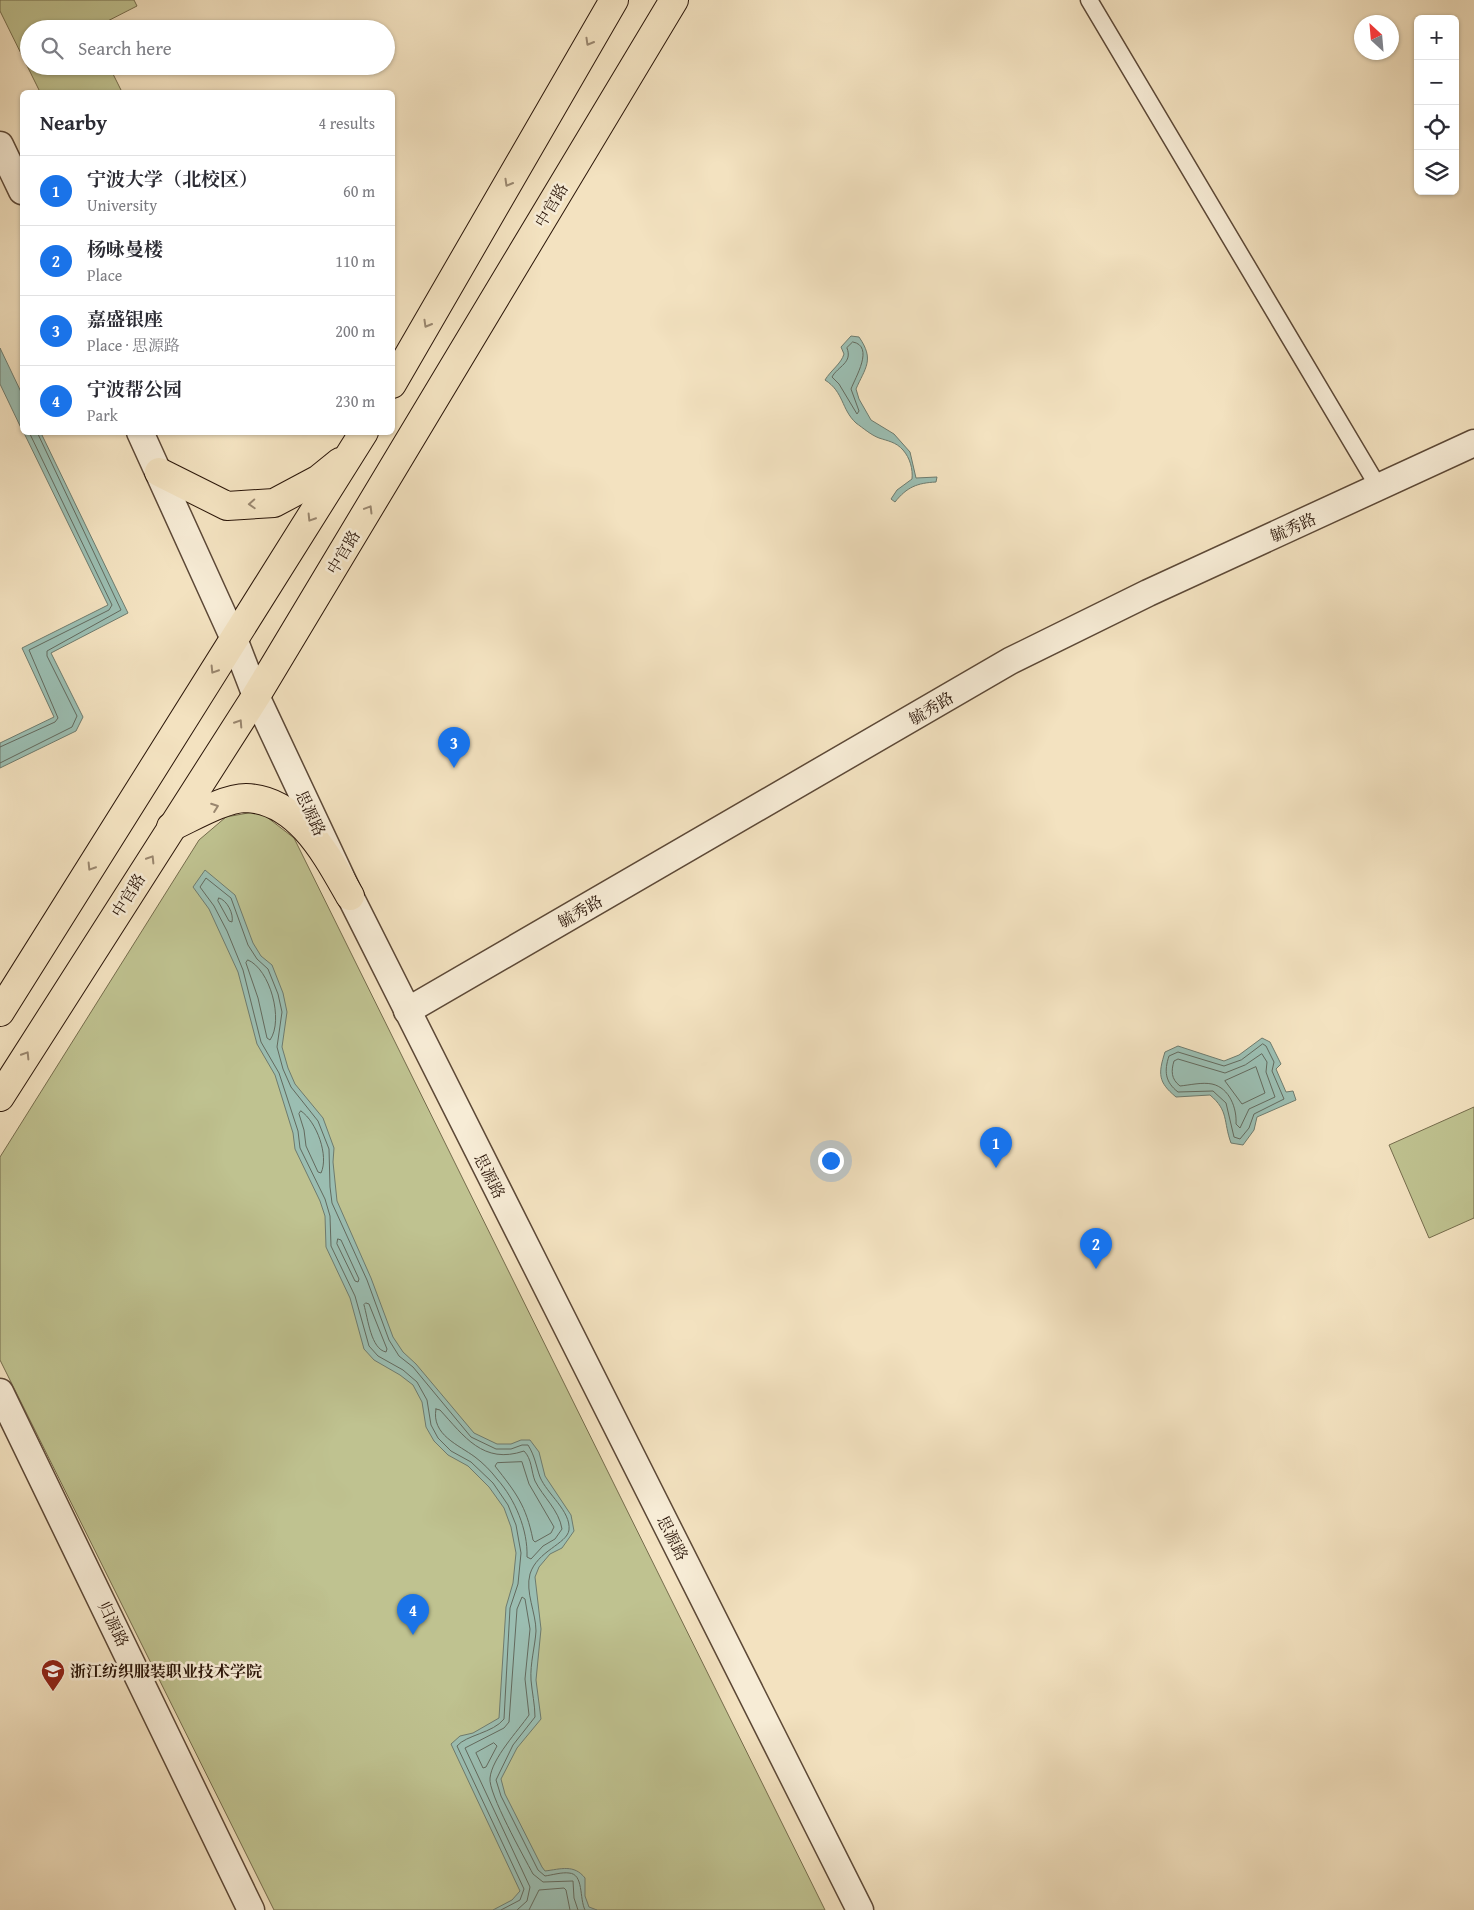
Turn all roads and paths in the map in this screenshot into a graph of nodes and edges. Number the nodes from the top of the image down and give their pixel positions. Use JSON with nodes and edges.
{"nodes":[{"id":1,"x":614,"y":0,"type":"edge"},
{"id":2,"x":674,"y":0,"type":"edge"},
{"id":3,"x":1089,"y":0,"type":"edge"},
{"id":4,"x":0,"y":145,"type":"edge"},
{"id":5,"x":20,"y":187,"type":"edge"},
{"id":6,"x":395,"y":379,"type":"edge"},
{"id":7,"x":141,"y":435,"type":"edge"},
{"id":8,"x":359,"y":441,"type":"edge"},
{"id":9,"x":1474,"y":443,"type":"edge"},
{"id":10,"x":159,"y":472,"type":"junction"},
{"id":11,"x":1379,"y":488,"type":"junction"},
{"id":12,"x":234,"y":639,"type":"junction"},
{"id":13,"x":256,"y":696,"type":"junction"},
{"id":14,"x":171,"y":828,"type":"junction"},
{"id":15,"x":350,"y":896,"type":"junction"},
{"id":16,"x":408,"y":1011,"type":"junction"},
{"id":17,"x":0,"y":1012,"type":"edge"},
{"id":18,"x":0,"y":1096,"type":"edge"},
{"id":19,"x":0,"y":1392,"type":"edge"},
{"id":20,"x":251,"y":1910,"type":"edge"},
{"id":21,"x":860,"y":1910,"type":"edge"}],
"edges":[{"from":1,"to":6,"type":"main road","one_way":true},
{"from":13,"to":2,"type":"main road","name":"中官路","one_way":true},
{"from":3,"to":11,"type":"street"},
{"from":4,"to":5,"type":"street"},
{"from":7,"to":10,"type":"street","name":"思源路"},
{"from":8,"to":10,"type":"main road","one_way":true},
{"from":8,"to":12,"type":"main road","one_way":true},
{"from":9,"to":11,"type":"street","name":"毓秀路"},
{"from":10,"to":12,"type":"street","name":"思源路"},
{"from":11,"to":16,"type":"street","name":"毓秀路"},
{"from":12,"to":13,"type":"street","name":"思源路"},
{"from":12,"to":17,"type":"main road","one_way":true},
{"from":14,"to":13,"type":"main road","name":"中官路","one_way":true},
{"from":13,"to":15,"type":"street","name":"思源路"},
{"from":14,"to":15,"type":"main road","one_way":true},
{"from":18,"to":14,"type":"main road","name":"中官路","one_way":true},
{"from":15,"to":16,"type":"street","name":"思源路"},
{"from":16,"to":21,"type":"street","name":"思源路"},
{"from":19,"to":20,"type":"street","name":"归源路"}]}
